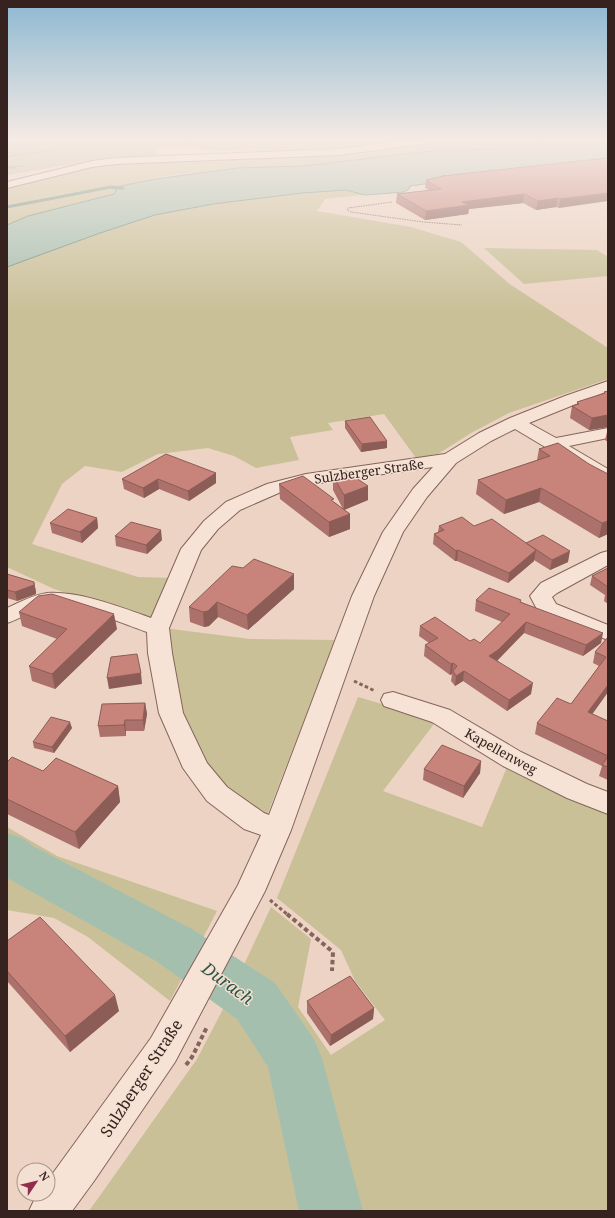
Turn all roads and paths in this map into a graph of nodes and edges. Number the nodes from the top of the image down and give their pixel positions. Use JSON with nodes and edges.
{"nodes":[{"id":1,"x":392,"y":202,"type":"dead end"},
{"id":2,"x":462,"y":225,"type":"dead end"},
{"id":3,"x":608,"y":386,"type":"edge"},
{"id":4,"x":516,"y":422,"type":"junction"},
{"id":5,"x":608,"y":433,"type":"edge"},
{"id":6,"x":554,"y":444,"type":"junction"},
{"id":7,"x":450,"y":459,"type":"junction"},
{"id":8,"x":608,"y":477,"type":"edge"},
{"id":9,"x":608,"y":557,"type":"edge"},
{"id":10,"x":7,"y":616,"type":"edge"},
{"id":11,"x":158,"y":628,"type":"junction"},
{"id":12,"x":608,"y":633,"type":"edge"},
{"id":13,"x":350,"y":687,"type":"dead end"},
{"id":14,"x":393,"y":700,"type":"joint"},
{"id":15,"x":608,"y":803,"type":"edge"},
{"id":16,"x":277,"y":830,"type":"junction"},
{"id":17,"x":273,"y":893,"type":"dead end"},
{"id":18,"x":260,"y":895,"type":"junction"},
{"id":19,"x":332,"y":971,"type":"dead end"},
{"id":20,"x":199,"y":1012,"type":"junction"},
{"id":21,"x":192,"y":1057,"type":"dead end"},
{"id":22,"x":48,"y":1211,"type":"edge"}],
"edges":[{"from":1,"to":2,"type":"path"},
{"from":3,"to":4,"type":"street","name":"Sulzberger Straße"},
{"from":4,"to":6,"type":"street"},
{"from":4,"to":7,"type":"street","name":"Sulzberger Straße"},
{"from":5,"to":6,"type":"street"},
{"from":6,"to":8,"type":"street"},
{"from":7,"to":11,"type":"street","name":"Sulzberger Straße"},
{"from":7,"to":16,"type":"street","name":"Sulzberger Straße"},
{"from":9,"to":12,"type":"street"},
{"from":10,"to":11,"type":"street"},
{"from":11,"to":16,"type":"street","name":"Sulzberger Straße"},
{"from":13,"to":14,"type":"path"},
{"from":14,"to":15,"type":"street","name":"Kapellenweg"},
{"from":16,"to":18,"type":"street","name":"Sulzberger Straße"},
{"from":17,"to":18,"type":"path"},
{"from":18,"to":19,"type":"path"},
{"from":18,"to":20,"type":"street","name":"Sulzberger Straße"},
{"from":20,"to":21,"type":"path"},
{"from":20,"to":22,"type":"street","name":"Sulzberger Straße"}]}
